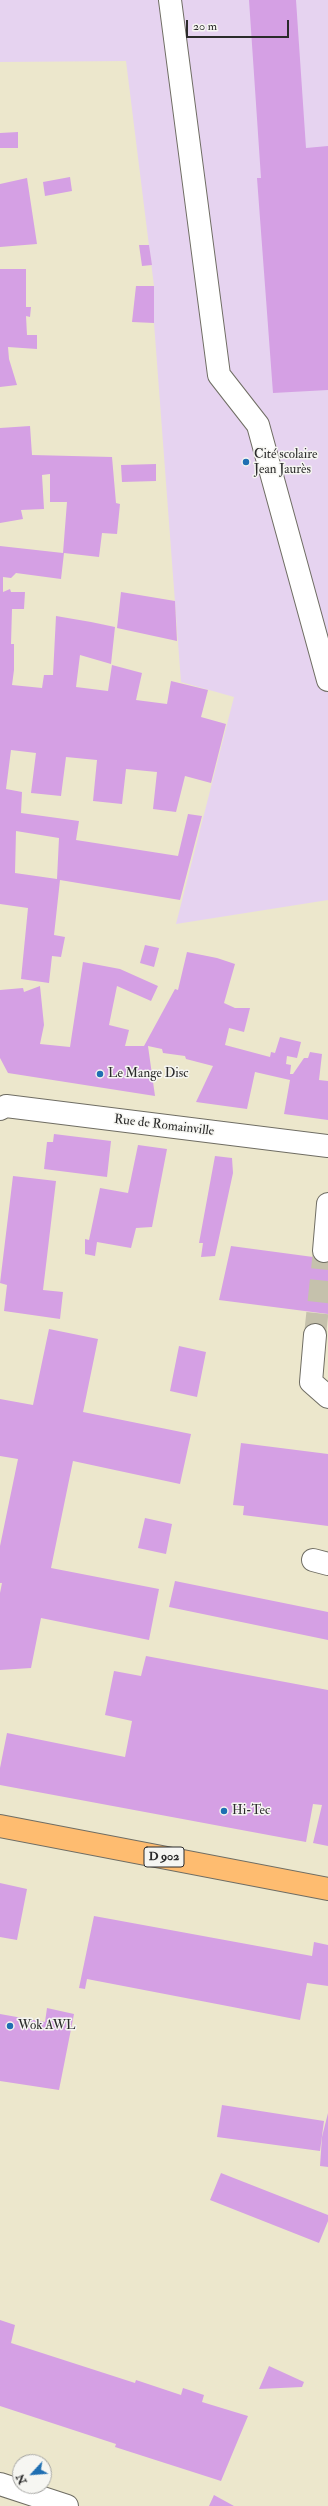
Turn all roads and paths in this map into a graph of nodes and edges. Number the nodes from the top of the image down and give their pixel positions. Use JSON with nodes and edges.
{"nodes":[{"id":1,"x":170,"y":0,"type":"edge"},
{"id":2,"x":328,"y":680,"type":"edge"},
{"id":3,"x":0,"y":1109,"type":"edge"},
{"id":4,"x":328,"y":1146,"type":"edge"},
{"id":5,"x":328,"y":1204,"type":"edge"},
{"id":6,"x":324,"y":1250,"type":"dead end"},
{"id":7,"x":315,"y":1335,"type":"tunnel mouth"},
{"id":8,"x":328,"y":1397,"type":"edge"},
{"id":9,"x":0,"y":1826,"type":"edge"},
{"id":10,"x":328,"y":1889,"type":"edge"},
{"id":11,"x":0,"y":2484,"type":"edge"},
{"id":12,"x":67,"y":2506,"type":"edge"}],
"edges":[{"from":1,"to":2,"type":"street"},
{"from":3,"to":4,"type":"street","name":"Rue de Romainville"},
{"from":5,"to":6,"type":"street"},
{"from":7,"to":8,"type":"street"},
{"from":9,"to":10,"type":"main road","number":"D 902"},
{"from":11,"to":12,"type":"street"}]}
